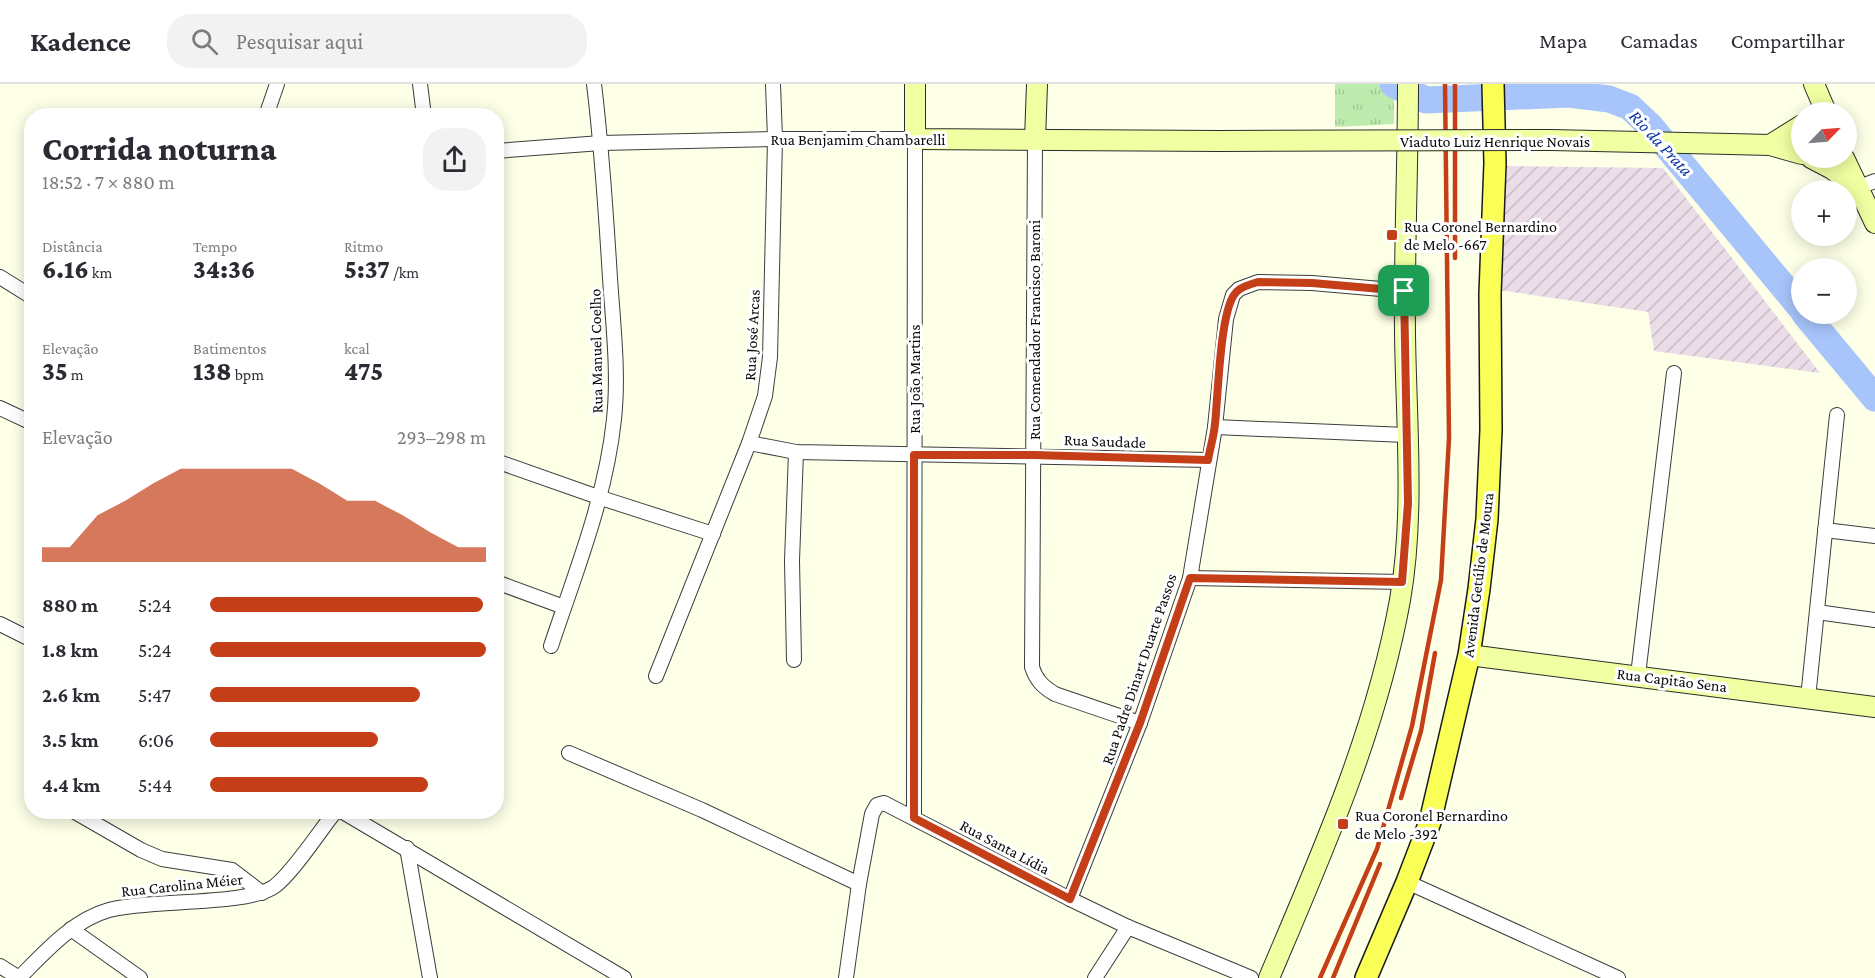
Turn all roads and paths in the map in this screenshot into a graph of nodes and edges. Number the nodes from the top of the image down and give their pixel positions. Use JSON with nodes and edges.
{"nodes":[{"id":1,"x":277,"y":84,"type":"edge"},
{"id":2,"x":420,"y":84,"type":"edge"},
{"id":3,"x":594,"y":84,"type":"edge"},
{"id":4,"x":773,"y":84,"type":"edge"},
{"id":5,"x":915,"y":84,"type":"edge"},
{"id":6,"x":1037,"y":84,"type":"edge"},
{"id":7,"x":1408,"y":84,"type":"edge"},
{"id":8,"x":1493,"y":84,"type":"edge"},
{"id":9,"x":1816,"y":88,"type":"edge"},
{"id":10,"x":1822,"y":102,"type":"edge"},
{"id":11,"x":269,"y":108,"type":"edge"},
{"id":12,"x":423,"y":108,"type":"edge"},
{"id":13,"x":1791,"y":132,"type":"edge"},
{"id":14,"x":775,"y":139,"type":"junction"},
{"id":15,"x":915,"y":139,"type":"junction"},
{"id":16,"x":1035,"y":140,"type":"junction"},
{"id":17,"x":1220,"y":141,"type":"joint"},
{"id":18,"x":601,"y":143,"type":"junction"},
{"id":19,"x":1770,"y":145,"type":"junction"},
{"id":20,"x":504,"y":150,"type":"edge"},
{"id":21,"x":1791,"y":151,"type":"edge"},
{"id":22,"x":1830,"y":168,"type":"edge"},
{"id":23,"x":1852,"y":168,"type":"edge"},
{"id":24,"x":1866,"y":184,"type":"edge"},
{"id":25,"x":1875,"y":223,"type":"edge"},
{"id":26,"x":0,"y":277,"type":"edge"},
{"id":27,"x":1404,"y":291,"type":"junction"},
{"id":28,"x":24,"y":292,"type":"edge"},
{"id":29,"x":1674,"y":373,"type":"dead end"},
{"id":30,"x":0,"y":408,"type":"edge"},
{"id":31,"x":1837,"y":415,"type":"dead end"},
{"id":32,"x":24,"y":419,"type":"edge"},
{"id":33,"x":1215,"y":426,"type":"junction"},
{"id":34,"x":1406,"y":435,"type":"junction"},
{"id":35,"x":750,"y":443,"type":"junction"},
{"id":36,"x":796,"y":452,"type":"junction"},
{"id":37,"x":914,"y":455,"type":"junction"},
{"id":38,"x":1034,"y":455,"type":"junction"},
{"id":39,"x":1208,"y":460,"type":"junction"},
{"id":40,"x":504,"y":464,"type":"edge"},
{"id":41,"x":601,"y":498,"type":"junction"},
{"id":42,"x":1825,"y":530,"type":"junction"},
{"id":43,"x":713,"y":534,"type":"junction"},
{"id":44,"x":1875,"y":536,"type":"edge"},
{"id":45,"x":1190,"y":578,"type":"junction"},
{"id":46,"x":1402,"y":582,"type":"junction"},
{"id":47,"x":504,"y":585,"type":"edge"},
{"id":48,"x":564,"y":607,"type":"junction"},
{"id":49,"x":1816,"y":612,"type":"junction"},
{"id":50,"x":1875,"y":620,"type":"edge"},
{"id":51,"x":0,"y":624,"type":"edge"},
{"id":52,"x":24,"y":636,"type":"edge"},
{"id":53,"x":551,"y":646,"type":"dead end"},
{"id":54,"x":1469,"y":655,"type":"junction"},
{"id":55,"x":794,"y":660,"type":"dead end"},
{"id":56,"x":1638,"y":675,"type":"junction"},
{"id":57,"x":656,"y":676,"type":"dead end"},
{"id":58,"x":1808,"y":698,"type":"junction"},
{"id":59,"x":1875,"y":706,"type":"edge"},
{"id":60,"x":1140,"y":723,"type":"junction"},
{"id":61,"x":569,"y":753,"type":"dead end"},
{"id":62,"x":914,"y":818,"type":"junction"},
{"id":63,"x":87,"y":819,"type":"edge"},
{"id":64,"x":330,"y":819,"type":"edge"},
{"id":65,"x":355,"y":819,"type":"edge"},
{"id":66,"x":407,"y":848,"type":"junction"},
{"id":67,"x":1407,"y":882,"type":"junction"},
{"id":68,"x":859,"y":884,"type":"junction"},
{"id":69,"x":262,"y":893,"type":"junction"},
{"id":70,"x":1070,"y":899,"type":"junction"},
{"id":71,"x":1128,"y":927,"type":"junction"},
{"id":72,"x":71,"y":929,"type":"junction"},
{"id":73,"x":0,"y":966,"type":"edge"},
{"id":74,"x":19,"y":978,"type":"edge"},
{"id":75,"x":140,"y":978,"type":"edge"},
{"id":76,"x":430,"y":978,"type":"edge"},
{"id":77,"x":624,"y":978,"type":"edge"},
{"id":78,"x":846,"y":978,"type":"edge"},
{"id":79,"x":1095,"y":978,"type":"edge"},
{"id":80,"x":1251,"y":978,"type":"edge"},
{"id":81,"x":1269,"y":978,"type":"edge"},
{"id":82,"x":1366,"y":978,"type":"edge"},
{"id":83,"x":1618,"y":978,"type":"edge"}],
"edges":[{"from":1,"to":11,"type":"street"},
{"from":2,"to":12,"type":"street"},
{"from":3,"to":18,"type":"street","name":"Rua Manuel Coelho"},
{"from":4,"to":14,"type":"street","name":"Rua José Arcas"},
{"from":5,"to":15,"type":"street","name":"Rua João Martins"},
{"from":6,"to":16,"type":"street","name":"Rua Comendador Francisco Baroni"},
{"from":7,"to":27,"type":"street"},
{"from":8,"to":54,"type":"main road","name":"Avenida Getúlio de Moura"},
{"from":9,"to":10,"type":"street"},
{"from":13,"to":19,"type":"street"},
{"from":14,"to":15,"type":"street","name":"Rua Benjamim Chambarelli"},
{"from":14,"to":18,"type":"street","name":"Rua Benjamim Chambarelli"},
{"from":14,"to":35,"type":"street","name":"Rua José Arcas"},
{"from":15,"to":16,"type":"street","name":"Rua Benjamim Chambarelli"},
{"from":15,"to":37,"type":"street","name":"Rua João Martins"},
{"from":16,"to":17,"type":"street","name":"Rua Benjamim Chambarelli"},
{"from":16,"to":38,"type":"street","name":"Rua Comendador Francisco Baroni"},
{"from":17,"to":19,"type":"street","name":"Viaduto Luiz Henrique Novais","bridge":true},
{"from":18,"to":20,"type":"street","name":"Rua Benjamim Chambarelli"},
{"from":18,"to":41,"type":"street","name":"Rua Manuel Coelho"},
{"from":19,"to":21,"type":"street","name":"Viaduto Luiz Henrique Novais"},
{"from":22,"to":24,"type":"street"},
{"from":23,"to":24,"type":"street"},
{"from":24,"to":25,"type":"street"},
{"from":26,"to":28,"type":"street"},
{"from":27,"to":33,"type":"street","name":"Rua Padre Dinart Duarte Passos"},
{"from":27,"to":34,"type":"street"},
{"from":29,"to":56,"type":"street"},
{"from":30,"to":32,"type":"street"},
{"from":31,"to":42,"type":"street"},
{"from":33,"to":34,"type":"street"},
{"from":33,"to":39,"type":"street","name":"Rua Padre Dinart Duarte Passos"},
{"from":34,"to":46,"type":"street"},
{"from":35,"to":36,"type":"street","name":"Rua Saudade"},
{"from":35,"to":43,"type":"street","name":"Rua José Arcas"},
{"from":36,"to":37,"type":"street","name":"Rua Saudade"},
{"from":36,"to":55,"type":"street"},
{"from":37,"to":38,"type":"street","name":"Rua Saudade"},
{"from":37,"to":62,"type":"street","name":"Rua João Martins"},
{"from":38,"to":39,"type":"street","name":"Rua Saudade"},
{"from":38,"to":60,"type":"street","name":"Rua Comendador Francisco Baroni"},
{"from":39,"to":45,"type":"street","name":"Rua Padre Dinart Duarte Passos"},
{"from":40,"to":41,"type":"street"},
{"from":41,"to":43,"type":"street"},
{"from":41,"to":48,"type":"street","name":"Rua Manuel Coelho"},
{"from":42,"to":44,"type":"street"},
{"from":42,"to":49,"type":"street"},
{"from":43,"to":57,"type":"street","name":"Rua José Arcas"},
{"from":45,"to":46,"type":"street"},
{"from":45,"to":60,"type":"street","name":"Rua Padre Dinart Duarte Passos"},
{"from":46,"to":81,"type":"street"},
{"from":47,"to":48,"type":"street"},
{"from":48,"to":53,"type":"street","name":"Rua Manuel Coelho"},
{"from":49,"to":50,"type":"street"},
{"from":49,"to":58,"type":"street"},
{"from":51,"to":52,"type":"street"},
{"from":54,"to":56,"type":"street","name":"Rua Capitão Sena"},
{"from":54,"to":67,"type":"main road","name":"Avenida Getúlio de Moura"},
{"from":56,"to":58,"type":"street","name":"Rua Capitão Sena"},
{"from":58,"to":59,"type":"street","name":"Rua Capitão Sena"},
{"from":60,"to":70,"type":"street","name":"Rua Padre Dinart Duarte Passos"},
{"from":61,"to":68,"type":"street"},
{"from":62,"to":68,"type":"street","name":"Rua Santa Lídia"},
{"from":62,"to":70,"type":"street","name":"Rua Santa Lídia"},
{"from":63,"to":69,"type":"street"},
{"from":64,"to":69,"type":"street","name":"Rua Carolina Méier"},
{"from":65,"to":66,"type":"street"},
{"from":66,"to":76,"type":"street"},
{"from":66,"to":77,"type":"street"},
{"from":67,"to":82,"type":"main road","name":"Avenida Getúlio de Moura"},
{"from":67,"to":83,"type":"street"},
{"from":68,"to":78,"type":"street"},
{"from":69,"to":72,"type":"street","name":"Rua Carolina Méier"},
{"from":70,"to":71,"type":"street","name":"Rua Santa Lídia"},
{"from":71,"to":79,"type":"street"},
{"from":71,"to":80,"type":"street","name":"Rua Santa Lídia"},
{"from":72,"to":74,"type":"street","name":"Rua Carolina Méier"},
{"from":72,"to":75,"type":"street"},
{"from":73,"to":74,"type":"street"}]}
